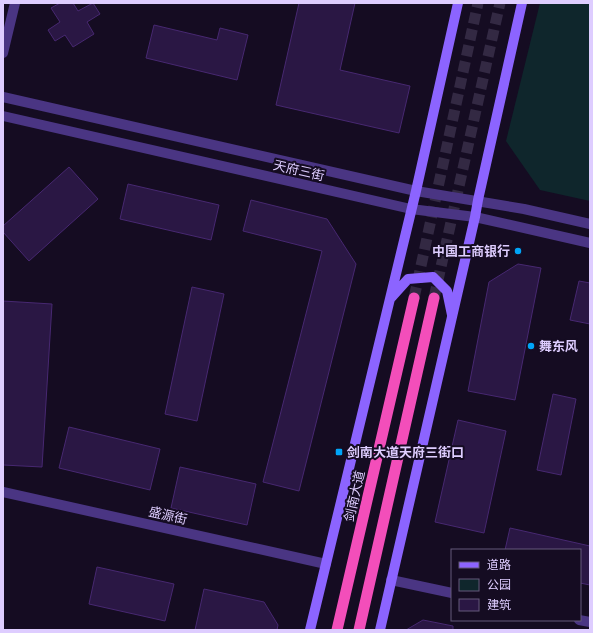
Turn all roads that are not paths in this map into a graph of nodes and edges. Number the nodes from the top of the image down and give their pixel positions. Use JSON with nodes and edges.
{"nodes":[{"id":1,"x":14,"y":3,"type":"edge"},
{"id":2,"x":458,"y":3,"type":"edge"},
{"id":3,"x":522,"y":3,"type":"edge"},
{"id":4,"x":3,"y":53,"type":"edge"},
{"id":5,"x":3,"y":97,"type":"edge"},
{"id":6,"x":3,"y":116,"type":"edge"},
{"id":7,"x":416,"y":191,"type":"junction"},
{"id":8,"x":478,"y":200,"type":"junction"},
{"id":9,"x":411,"y":209,"type":"junction"},
{"id":10,"x":475,"y":217,"type":"junction"},
{"id":11,"x":590,"y":224,"type":"edge"},
{"id":12,"x":590,"y":243,"type":"edge"},
{"id":13,"x":414,"y":298,"type":"tunnel mouth"},
{"id":14,"x":434,"y":298,"type":"tunnel mouth"},
{"id":15,"x":390,"y":299,"type":"junction"},
{"id":16,"x":453,"y":317,"type":"junction"},
{"id":17,"x":3,"y":492,"type":"edge"},
{"id":18,"x":326,"y":564,"type":"junction"},
{"id":19,"x":391,"y":580,"type":"junction"},
{"id":20,"x":451,"y":593,"type":"edge"},
{"id":21,"x":310,"y":630,"type":"edge"},
{"id":22,"x":337,"y":630,"type":"edge"},
{"id":23,"x":359,"y":630,"type":"edge"},
{"id":24,"x":380,"y":630,"type":"edge"}],
"edges":[{"from":1,"to":4,"type":"street"},
{"from":2,"to":7,"type":"main road"},
{"from":3,"to":8,"type":"main road"},
{"from":5,"to":7,"type":"street","name":"天府三街"},
{"from":6,"to":9,"type":"street","name":"天府三街"},
{"from":7,"to":8,"type":"street","name":"天府三街"},
{"from":7,"to":9,"type":"main road"},
{"from":8,"to":10,"type":"main road"},
{"from":8,"to":11,"type":"street","name":"天府三街"},
{"from":9,"to":10,"type":"street","name":"天府三街"},
{"from":9,"to":15,"type":"main road"},
{"from":10,"to":12,"type":"street","name":"天府三街"},
{"from":10,"to":16,"type":"main road"},
{"from":13,"to":22,"type":"highway","name":"剑南大道"},
{"from":14,"to":23,"type":"highway"},
{"from":15,"to":16,"type":"main road"},
{"from":15,"to":18,"type":"main road"},
{"from":16,"to":19,"type":"main road"},
{"from":17,"to":18,"type":"street","name":"盛源街"},
{"from":18,"to":21,"type":"main road"},
{"from":19,"to":20,"type":"street"},
{"from":19,"to":24,"type":"main road"}]}
